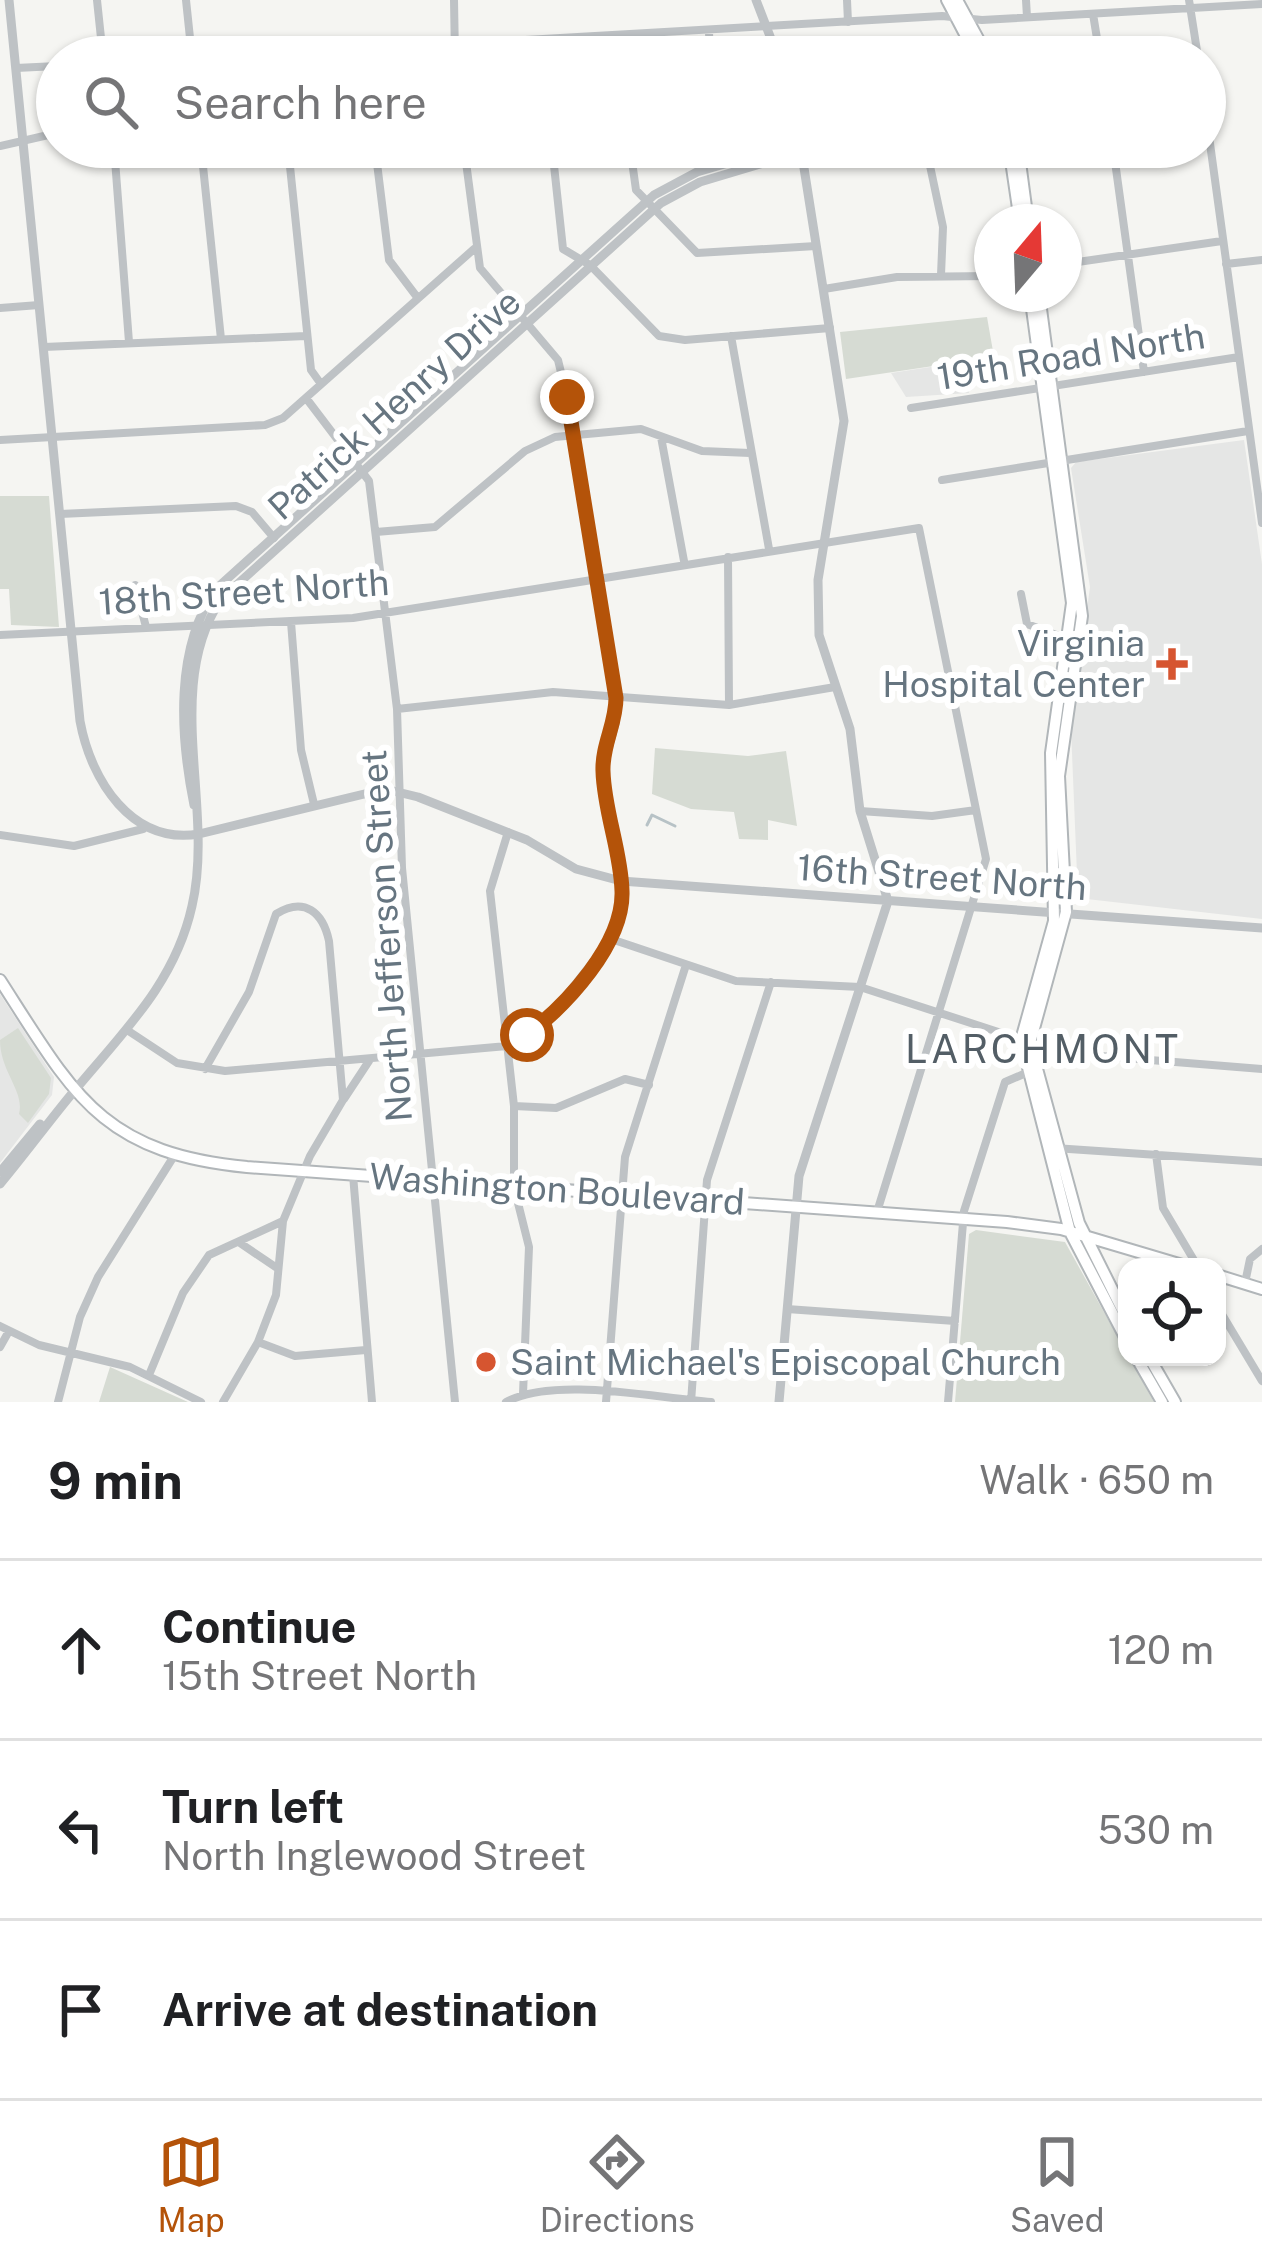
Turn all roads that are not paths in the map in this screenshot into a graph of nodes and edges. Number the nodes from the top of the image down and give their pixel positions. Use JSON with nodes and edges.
{"nodes":[{"id":1,"x":9,"y":0,"type":"edge"},
{"id":2,"x":97,"y":0,"type":"edge"},
{"id":3,"x":186,"y":0,"type":"edge"},
{"id":4,"x":454,"y":0,"type":"edge"},
{"id":5,"x":755,"y":0,"type":"edge"},
{"id":6,"x":847,"y":0,"type":"edge"},
{"id":7,"x":947,"y":0,"type":"edge"},
{"id":8,"x":957,"y":0,"type":"edge"},
{"id":9,"x":1026,"y":0,"type":"edge"},
{"id":10,"x":1190,"y":4,"type":"edge"},
{"id":11,"x":1262,"y":4,"type":"edge"},
{"id":12,"x":1094,"y":14,"type":"junction"},
{"id":13,"x":1027,"y":17,"type":"junction"},
{"id":14,"x":961,"y":18,"type":"junction"},
{"id":15,"x":848,"y":22,"type":"junction"},
{"id":16,"x":766,"y":26,"type":"junction"},
{"id":17,"x":709,"y":32,"type":"junction"},
{"id":18,"x":101,"y":36,"type":"edge"},
{"id":19,"x":190,"y":36,"type":"edge"},
{"id":20,"x":454,"y":36,"type":"edge"},
{"id":21,"x":625,"y":36,"type":"edge"},
{"id":22,"x":709,"y":36,"type":"edge"},
{"id":23,"x":770,"y":36,"type":"edge"},
{"id":24,"x":968,"y":36,"type":"edge"},
{"id":25,"x":973,"y":36,"type":"edge"},
{"id":26,"x":1097,"y":36,"type":"edge"},
{"id":27,"x":1195,"y":36,"type":"edge"},
{"id":28,"x":36,"y":67,"type":"edge"},
{"id":29,"x":16,"y":68,"type":"junction"},
{"id":30,"x":36,"y":140,"type":"edge"},
{"id":31,"x":23,"y":145,"type":"junction"},
{"id":32,"x":0,"y":146,"type":"edge"},
{"id":33,"x":116,"y":168,"type":"edge"},
{"id":34,"x":203,"y":168,"type":"edge"},
{"id":35,"x":290,"y":168,"type":"edge"},
{"id":36,"x":378,"y":168,"type":"edge"},
{"id":37,"x":466,"y":168,"type":"edge"},
{"id":38,"x":554,"y":168,"type":"edge"},
{"id":39,"x":633,"y":168,"type":"edge"},
{"id":40,"x":729,"y":168,"type":"edge"},
{"id":41,"x":804,"y":168,"type":"edge"},
{"id":42,"x":930,"y":168,"type":"edge"},
{"id":43,"x":1016,"y":168,"type":"edge"},
{"id":44,"x":1116,"y":168,"type":"edge"},
{"id":45,"x":1212,"y":168,"type":"edge"},
{"id":46,"x":1021,"y":204,"type":"edge"},
{"id":47,"x":649,"y":205,"type":"junction"},
{"id":48,"x":1222,"y":241,"type":"junction"},
{"id":49,"x":816,"y":246,"type":"junction"},
{"id":50,"x":474,"y":249,"type":"junction"},
{"id":51,"x":1128,"y":256,"type":"junction"},
{"id":52,"x":1262,"y":260,"type":"edge"},
{"id":53,"x":1082,"y":262,"type":"edge"},
{"id":54,"x":584,"y":264,"type":"junction"},
{"id":55,"x":1226,"y":264,"type":"junction"},
{"id":56,"x":941,"y":275,"type":"junction"},
{"id":57,"x":974,"y":276,"type":"edge"},
{"id":58,"x":824,"y":289,"type":"junction"},
{"id":59,"x":416,"y":297,"type":"junction"},
{"id":60,"x":39,"y":305,"type":"junction"},
{"id":61,"x":0,"y":308,"type":"edge"},
{"id":62,"x":1037,"y":312,"type":"edge"},
{"id":63,"x":523,"y":318,"type":"junction"},
{"id":64,"x":830,"y":328,"type":"junction"},
{"id":65,"x":306,"y":336,"type":"junction"},
{"id":66,"x":731,"y":336,"type":"junction"},
{"id":67,"x":221,"y":339,"type":"junction"},
{"id":68,"x":130,"y":342,"type":"junction"},
{"id":69,"x":44,"y":347,"type":"junction"},
{"id":70,"x":1239,"y":357,"type":"junction"},
{"id":71,"x":1144,"y":372,"type":"junction"},
{"id":72,"x":321,"y":384,"type":"junction"},
{"id":73,"x":1048,"y":387,"type":"junction"},
{"id":74,"x":306,"y":398,"type":"junction"},
{"id":75,"x":911,"y":408,"type":"dead end"},
{"id":76,"x":1248,"y":430,"type":"junction"},
{"id":77,"x":573,"y":434,"type":"junction"},
{"id":78,"x":52,"y":436,"type":"junction"},
{"id":79,"x":662,"y":437,"type":"junction"},
{"id":80,"x":0,"y":440,"type":"edge"},
{"id":81,"x":750,"y":453,"type":"junction"},
{"id":82,"x":1059,"y":461,"type":"junction"},
{"id":83,"x":1258,"y":464,"type":"edge"},
{"id":84,"x":360,"y":465,"type":"junction"},
{"id":85,"x":942,"y":480,"type":"dead end"},
{"id":86,"x":60,"y":514,"type":"junction"},
{"id":87,"x":1262,"y":523,"type":"edge"},
{"id":88,"x":376,"y":532,"type":"junction"},
{"id":89,"x":276,"y":540,"type":"junction"},
{"id":90,"x":825,"y":540,"type":"junction"},
{"id":91,"x":769,"y":549,"type":"junction"},
{"id":92,"x":728,"y":557,"type":"junction"},
{"id":93,"x":685,"y":561,"type":"junction"},
{"id":94,"x":598,"y":577,"type":"junction"},
{"id":95,"x":135,"y":586,"type":"dead end"},
{"id":96,"x":1021,"y":594,"type":"dead end"},
{"id":97,"x":385,"y":612,"type":"junction"},
{"id":98,"x":291,"y":622,"type":"junction"},
{"id":99,"x":202,"y":626,"type":"junction"},
{"id":100,"x":146,"y":627,"type":"junction"},
{"id":101,"x":71,"y":633,"type":"junction"},
{"id":102,"x":0,"y":635,"type":"edge"},
{"id":103,"x":1067,"y":639,"type":"junction"},
{"id":104,"x":835,"y":687,"type":"junction"},
{"id":105,"x":616,"y":698,"type":"junction"},
{"id":106,"x":729,"y":705,"type":"junction"},
{"id":107,"x":397,"y":709,"type":"junction"},
{"id":108,"x":402,"y":791,"type":"junction"},
{"id":109,"x":314,"y":804,"type":"junction"},
{"id":110,"x":976,"y":810,"type":"junction"},
{"id":111,"x":860,"y":811,"type":"junction"},
{"id":112,"x":143,"y":829,"type":"junction"},
{"id":113,"x":508,"y":832,"type":"junction"},
{"id":114,"x":199,"y":834,"type":"junction"},
{"id":115,"x":0,"y":835,"type":"edge"},
{"id":116,"x":621,"y":881,"type":"junction"},
{"id":117,"x":887,"y":901,"type":"junction"},
{"id":118,"x":974,"y":907,"type":"junction"},
{"id":119,"x":1060,"y":912,"type":"junction"},
{"id":120,"x":1262,"y":928,"type":"edge"},
{"id":121,"x":610,"y":939,"type":"junction"},
{"id":122,"x":685,"y":968,"type":"junction"},
{"id":123,"x":0,"y":980,"type":"edge"},
{"id":124,"x":771,"y":982,"type":"junction"},
{"id":125,"x":860,"y":987,"type":"junction"},
{"id":126,"x":939,"y":1014,"type":"junction"},
{"id":127,"x":127,"y":1030,"type":"junction"},
{"id":128,"x":1025,"y":1041,"type":"junction"},
{"id":129,"x":507,"y":1046,"type":"junction"},
{"id":130,"x":421,"y":1054,"type":"junction"},
{"id":131,"x":369,"y":1061,"type":"junction"},
{"id":132,"x":341,"y":1064,"type":"junction"},
{"id":133,"x":205,"y":1069,"type":"junction"},
{"id":134,"x":1262,"y":1069,"type":"edge"},
{"id":135,"x":1030,"y":1070,"type":"junction"},
{"id":136,"x":649,"y":1085,"type":"junction"},
{"id":137,"x":74,"y":1091,"type":"junction"},
{"id":138,"x":343,"y":1100,"type":"junction"},
{"id":139,"x":514,"y":1106,"type":"junction"},
{"id":140,"x":1051,"y":1148,"type":"junction"},
{"id":141,"x":1156,"y":1154,"type":"junction"},
{"id":142,"x":174,"y":1156,"type":"junction"},
{"id":143,"x":1262,"y":1162,"type":"edge"},
{"id":144,"x":306,"y":1171,"type":"junction"},
{"id":145,"x":0,"y":1172,"type":"edge"},
{"id":146,"x":353,"y":1175,"type":"junction"},
{"id":147,"x":430,"y":1181,"type":"junction"},
{"id":148,"x":0,"y":1184,"type":"edge"},
{"id":149,"x":514,"y":1187,"type":"junction"},
{"id":150,"x":622,"y":1195,"type":"junction"},
{"id":151,"x":705,"y":1200,"type":"junction"},
{"id":152,"x":795,"y":1206,"type":"junction"},
{"id":153,"x":877,"y":1212,"type":"junction"},
{"id":154,"x":963,"y":1218,"type":"junction"},
{"id":155,"x":284,"y":1221,"type":"junction"},
{"id":156,"x":1070,"y":1232,"type":"junction"},
{"id":157,"x":1084,"y":1236,"type":"junction"},
{"id":158,"x":238,"y":1242,"type":"junction"},
{"id":159,"x":1262,"y":1249,"type":"edge"},
{"id":160,"x":1135,"y":1252,"type":"junction"},
{"id":161,"x":1157,"y":1258,"type":"edge"},
{"id":162,"x":1193,"y":1258,"type":"edge"},
{"id":163,"x":278,"y":1269,"type":"junction"},
{"id":164,"x":1226,"y":1278,"type":"edge"},
{"id":165,"x":1104,"y":1280,"type":"junction"},
{"id":166,"x":1245,"y":1283,"type":"junction"},
{"id":167,"x":1262,"y":1289,"type":"edge"},
{"id":168,"x":1118,"y":1304,"type":"edge"},
{"id":169,"x":787,"y":1309,"type":"junction"},
{"id":170,"x":955,"y":1321,"type":"junction"},
{"id":171,"x":1226,"y":1321,"type":"edge"},
{"id":172,"x":1118,"y":1324,"type":"edge"},
{"id":173,"x":5,"y":1329,"type":"edge"},
{"id":174,"x":258,"y":1342,"type":"junction"},
{"id":175,"x":0,"y":1347,"type":"edge"},
{"id":176,"x":367,"y":1350,"type":"junction"},
{"id":177,"x":71,"y":1353,"type":"junction"},
{"id":178,"x":1141,"y":1366,"type":"edge"},
{"id":179,"x":1154,"y":1366,"type":"edge"},
{"id":180,"x":149,"y":1376,"type":"junction"},
{"id":181,"x":1262,"y":1381,"type":"edge"},
{"id":182,"x":523,"y":1394,"type":"junction"},
{"id":183,"x":606,"y":1398,"type":"edge"},
{"id":184,"x":691,"y":1401,"type":"edge"},
{"id":185,"x":58,"y":1402,"type":"edge"},
{"id":186,"x":202,"y":1402,"type":"edge"},
{"id":187,"x":223,"y":1402,"type":"edge"},
{"id":188,"x":372,"y":1402,"type":"edge"},
{"id":189,"x":455,"y":1402,"type":"edge"},
{"id":190,"x":506,"y":1402,"type":"edge"},
{"id":191,"x":711,"y":1402,"type":"edge"},
{"id":192,"x":779,"y":1402,"type":"edge"},
{"id":193,"x":948,"y":1402,"type":"edge"},
{"id":194,"x":1162,"y":1402,"type":"edge"},
{"id":195,"x":1174,"y":1402,"type":"edge"}],
"edges":[{"from":1,"to":29,"type":"street"},
{"from":2,"to":18,"type":"street"},
{"from":3,"to":19,"type":"street"},
{"from":4,"to":20,"type":"street"},
{"from":5,"to":16,"type":"street"},
{"from":6,"to":15,"type":"street"},
{"from":7,"to":14,"type":"main road"},
{"from":8,"to":14,"type":"main road"},
{"from":9,"to":13,"type":"street"},
{"from":10,"to":11,"type":"street"},
{"from":10,"to":12,"type":"street"},
{"from":10,"to":27,"type":"street"},
{"from":12,"to":13,"type":"street"},
{"from":12,"to":26,"type":"street"},
{"from":13,"to":14,"type":"street"},
{"from":14,"to":15,"type":"street"},
{"from":14,"to":24,"type":"main road"},
{"from":14,"to":25,"type":"main road"},
{"from":15,"to":16,"type":"street"},
{"from":16,"to":17,"type":"street"},
{"from":16,"to":23,"type":"street"},
{"from":17,"to":21,"type":"street"},
{"from":17,"to":22,"type":"street"},
{"from":28,"to":29,"type":"street"},
{"from":29,"to":31,"type":"street"},
{"from":30,"to":31,"type":"street"},
{"from":31,"to":32,"type":"street"},
{"from":31,"to":60,"type":"street"},
{"from":33,"to":68,"type":"street"},
{"from":34,"to":67,"type":"street"},
{"from":35,"to":65,"type":"street"},
{"from":36,"to":59,"type":"street"},
{"from":37,"to":50,"type":"street"},
{"from":38,"to":54,"type":"street"},
{"from":39,"to":47,"type":"street"},
{"from":40,"to":47,"type":"street","name":"Patrick Henry Drive"},
{"from":41,"to":49,"type":"street"},
{"from":42,"to":56,"type":"street"},
{"from":43,"to":46,"type":"main road"},
{"from":44,"to":51,"type":"street"},
{"from":45,"to":48,"type":"street"},
{"from":47,"to":49,"type":"street"},
{"from":47,"to":54,"type":"street","name":"Patrick Henry Drive"},
{"from":48,"to":51,"type":"street"},
{"from":48,"to":55,"type":"street"},
{"from":49,"to":58,"type":"street"},
{"from":50,"to":59,"type":"street"},
{"from":50,"to":63,"type":"street"},
{"from":51,"to":53,"type":"street"},
{"from":51,"to":71,"type":"street"},
{"from":52,"to":55,"type":"street"},
{"from":54,"to":63,"type":"street","name":"Patrick Henry Drive"},
{"from":54,"to":66,"type":"street"},
{"from":55,"to":70,"type":"street"},
{"from":56,"to":57,"type":"street"},
{"from":56,"to":58,"type":"street"},
{"from":58,"to":64,"type":"street"},
{"from":59,"to":72,"type":"street"},
{"from":60,"to":61,"type":"street"},
{"from":60,"to":69,"type":"street"},
{"from":62,"to":73,"type":"main road"},
{"from":63,"to":77,"type":"street"},
{"from":63,"to":84,"type":"street","name":"Patrick Henry Drive"},
{"from":64,"to":66,"type":"street"},
{"from":64,"to":90,"type":"street"},
{"from":65,"to":67,"type":"street"},
{"from":65,"to":72,"type":"street"},
{"from":66,"to":81,"type":"street"},
{"from":67,"to":68,"type":"street"},
{"from":68,"to":69,"type":"street"},
{"from":69,"to":78,"type":"street"},
{"from":70,"to":71,"type":"street","name":"19th Road North"},
{"from":70,"to":76,"type":"street"},
{"from":71,"to":73,"type":"street","name":"19th Road North"},
{"from":72,"to":74,"type":"street"},
{"from":73,"to":75,"type":"street","name":"19th Road North"},
{"from":73,"to":82,"type":"main road"},
{"from":74,"to":78,"type":"street"},
{"from":74,"to":84,"type":"street"},
{"from":76,"to":82,"type":"street"},
{"from":76,"to":83,"type":"street"},
{"from":77,"to":79,"type":"street"},
{"from":77,"to":88,"type":"street"},
{"from":77,"to":94,"type":"street"},
{"from":78,"to":80,"type":"street"},
{"from":78,"to":86,"type":"street"},
{"from":79,"to":81,"type":"street"},
{"from":79,"to":93,"type":"street"},
{"from":81,"to":91,"type":"street"},
{"from":82,"to":85,"type":"street"},
{"from":82,"to":103,"type":"main road"},
{"from":82,"to":119,"type":"main road"},
{"from":83,"to":87,"type":"street"},
{"from":84,"to":88,"type":"street","name":"North Jefferson Street"},
{"from":84,"to":89,"type":"street","name":"Patrick Henry Drive"},
{"from":86,"to":89,"type":"street"},
{"from":86,"to":101,"type":"street"},
{"from":88,"to":97,"type":"street","name":"North Jefferson Street"},
{"from":89,"to":99,"type":"street","name":"Patrick Henry Drive"},
{"from":90,"to":91,"type":"street","name":"18th Street North"},
{"from":90,"to":104,"type":"street"},
{"from":90,"to":110,"type":"street","name":"18th Street North"},
{"from":91,"to":92,"type":"street","name":"18th Street North"},
{"from":92,"to":93,"type":"street","name":"18th Street North"},
{"from":92,"to":106,"type":"street"},
{"from":93,"to":94,"type":"street","name":"18th Street North"},
{"from":94,"to":97,"type":"street","name":"18th Street North"},
{"from":94,"to":105,"type":"street"},
{"from":95,"to":100,"type":"street"},
{"from":96,"to":103,"type":"street"},
{"from":97,"to":98,"type":"street","name":"18th Street North"},
{"from":97,"to":107,"type":"street","name":"North Jefferson Street"},
{"from":98,"to":99,"type":"street","name":"18th Street North"},
{"from":98,"to":109,"type":"street"},
{"from":99,"to":100,"type":"street","name":"18th Street North"},
{"from":99,"to":114,"type":"street","name":"Patrick Henry Drive"},
{"from":100,"to":101,"type":"street","name":"18th Street North"},
{"from":101,"to":102,"type":"street","name":"18th Street North"},
{"from":101,"to":112,"type":"street"},
{"from":103,"to":119,"type":"main road"},
{"from":104,"to":106,"type":"street"},
{"from":104,"to":111,"type":"street"},
{"from":105,"to":106,"type":"street"},
{"from":105,"to":107,"type":"street"},
{"from":105,"to":116,"type":"street"},
{"from":107,"to":108,"type":"street","name":"North Jefferson Street"},
{"from":108,"to":109,"type":"street","name":"16th Street North"},
{"from":108,"to":113,"type":"street","name":"16th Street North"},
{"from":108,"to":130,"type":"street","name":"North Jefferson Street"},
{"from":109,"to":114,"type":"street","name":"16th Street North"},
{"from":110,"to":111,"type":"street"},
{"from":110,"to":118,"type":"street"},
{"from":111,"to":117,"type":"street"},
{"from":112,"to":114,"type":"street","name":"16th Street North"},
{"from":112,"to":115,"type":"street","name":"16th Street North"},
{"from":113,"to":116,"type":"street","name":"16th Street North"},
{"from":113,"to":129,"type":"street"},
{"from":114,"to":127,"type":"street","name":"Patrick Henry Drive"},
{"from":116,"to":117,"type":"street","name":"16th Street North"},
{"from":116,"to":121,"type":"street"},
{"from":117,"to":118,"type":"street","name":"16th Street North"},
{"from":117,"to":125,"type":"street"},
{"from":118,"to":119,"type":"street","name":"16th Street North"},
{"from":118,"to":126,"type":"street"},
{"from":119,"to":120,"type":"street","name":"16th Street North"},
{"from":119,"to":128,"type":"main road"},
{"from":121,"to":122,"type":"street"},
{"from":121,"to":129,"type":"street"},
{"from":122,"to":124,"type":"street"},
{"from":122,"to":136,"type":"street"},
{"from":123,"to":137,"type":"main road","name":"Washington Boulevard"},
{"from":124,"to":125,"type":"street"},
{"from":124,"to":151,"type":"street"},
{"from":125,"to":126,"type":"street"},
{"from":125,"to":152,"type":"street"},
{"from":126,"to":128,"type":"street"},
{"from":126,"to":153,"type":"street"},
{"from":127,"to":133,"type":"street"},
{"from":127,"to":137,"type":"street","name":"Patrick Henry Drive"},
{"from":128,"to":134,"type":"street"},
{"from":128,"to":135,"type":"main road"},
{"from":129,"to":130,"type":"street"},
{"from":129,"to":139,"type":"street"},
{"from":130,"to":131,"type":"street"},
{"from":130,"to":147,"type":"street","name":"North Jefferson Street"},
{"from":131,"to":132,"type":"street"},
{"from":131,"to":138,"type":"street"},
{"from":132,"to":133,"type":"street"},
{"from":132,"to":133,"type":"street"},
{"from":132,"to":138,"type":"street"},
{"from":135,"to":140,"type":"main road"},
{"from":135,"to":154,"type":"street"},
{"from":136,"to":139,"type":"street"},
{"from":136,"to":150,"type":"street"},
{"from":137,"to":142,"type":"main road","name":"Washington Boulevard"},
{"from":137,"to":145,"type":"street","name":"Patrick Henry Drive"},
{"from":137,"to":148,"type":"street","name":"Patrick Henry Drive"},
{"from":138,"to":144,"type":"street"},
{"from":139,"to":149,"type":"street"},
{"from":140,"to":141,"type":"street"},
{"from":140,"to":156,"type":"main road"},
{"from":140,"to":157,"type":"main road"},
{"from":141,"to":143,"type":"street"},
{"from":141,"to":162,"type":"street"},
{"from":142,"to":144,"type":"main road","name":"Washington Boulevard"},
{"from":142,"to":177,"type":"street"},
{"from":144,"to":146,"type":"main road","name":"Washington Boulevard"},
{"from":144,"to":155,"type":"street"},
{"from":146,"to":147,"type":"main road","name":"Washington Boulevard"},
{"from":146,"to":176,"type":"street"},
{"from":147,"to":149,"type":"main road","name":"Washington Boulevard"},
{"from":147,"to":189,"type":"street","name":"North Jefferson Street"},
{"from":149,"to":150,"type":"main road","name":"Washington Boulevard"},
{"from":149,"to":182,"type":"street"},
{"from":150,"to":151,"type":"main road","name":"Washington Boulevard"},
{"from":150,"to":183,"type":"street"},
{"from":151,"to":152,"type":"main road","name":"Washington Boulevard"},
{"from":151,"to":184,"type":"street"},
{"from":152,"to":153,"type":"main road","name":"Washington Boulevard"},
{"from":152,"to":169,"type":"street"},
{"from":153,"to":154,"type":"main road","name":"Washington Boulevard"},
{"from":154,"to":156,"type":"main road","name":"Washington Boulevard"},
{"from":154,"to":170,"type":"street"},
{"from":155,"to":158,"type":"street"},
{"from":155,"to":163,"type":"street"},
{"from":156,"to":157,"type":"main road","name":"Washington Boulevard"},
{"from":156,"to":172,"type":"main road"},
{"from":157,"to":160,"type":"main road","name":"Washington Boulevard"},
{"from":157,"to":165,"type":"main road"},
{"from":158,"to":163,"type":"street"},
{"from":158,"to":180,"type":"street"},
{"from":159,"to":166,"type":"street"},
{"from":160,"to":161,"type":"main road","name":"Washington Boulevard"},
{"from":160,"to":165,"type":"main road"},
{"from":163,"to":174,"type":"street"},
{"from":164,"to":166,"type":"main road"},
{"from":165,"to":168,"type":"main road"},
{"from":166,"to":167,"type":"main road"},
{"from":169,"to":170,"type":"street"},
{"from":169,"to":192,"type":"street"},
{"from":170,"to":193,"type":"street"},
{"from":171,"to":181,"type":"street"},
{"from":173,"to":175,"type":"street"},
{"from":173,"to":177,"type":"street"},
{"from":174,"to":176,"type":"street"},
{"from":174,"to":187,"type":"street"},
{"from":176,"to":188,"type":"street"},
{"from":177,"to":180,"type":"street"},
{"from":177,"to":185,"type":"street"},
{"from":178,"to":194,"type":"main road"},
{"from":179,"to":195,"type":"main road"},
{"from":180,"to":186,"type":"street"},
{"from":182,"to":183,"type":"street"},
{"from":182,"to":190,"type":"street"},
{"from":183,"to":184,"type":"street"},
{"from":184,"to":191,"type":"street"}]}
